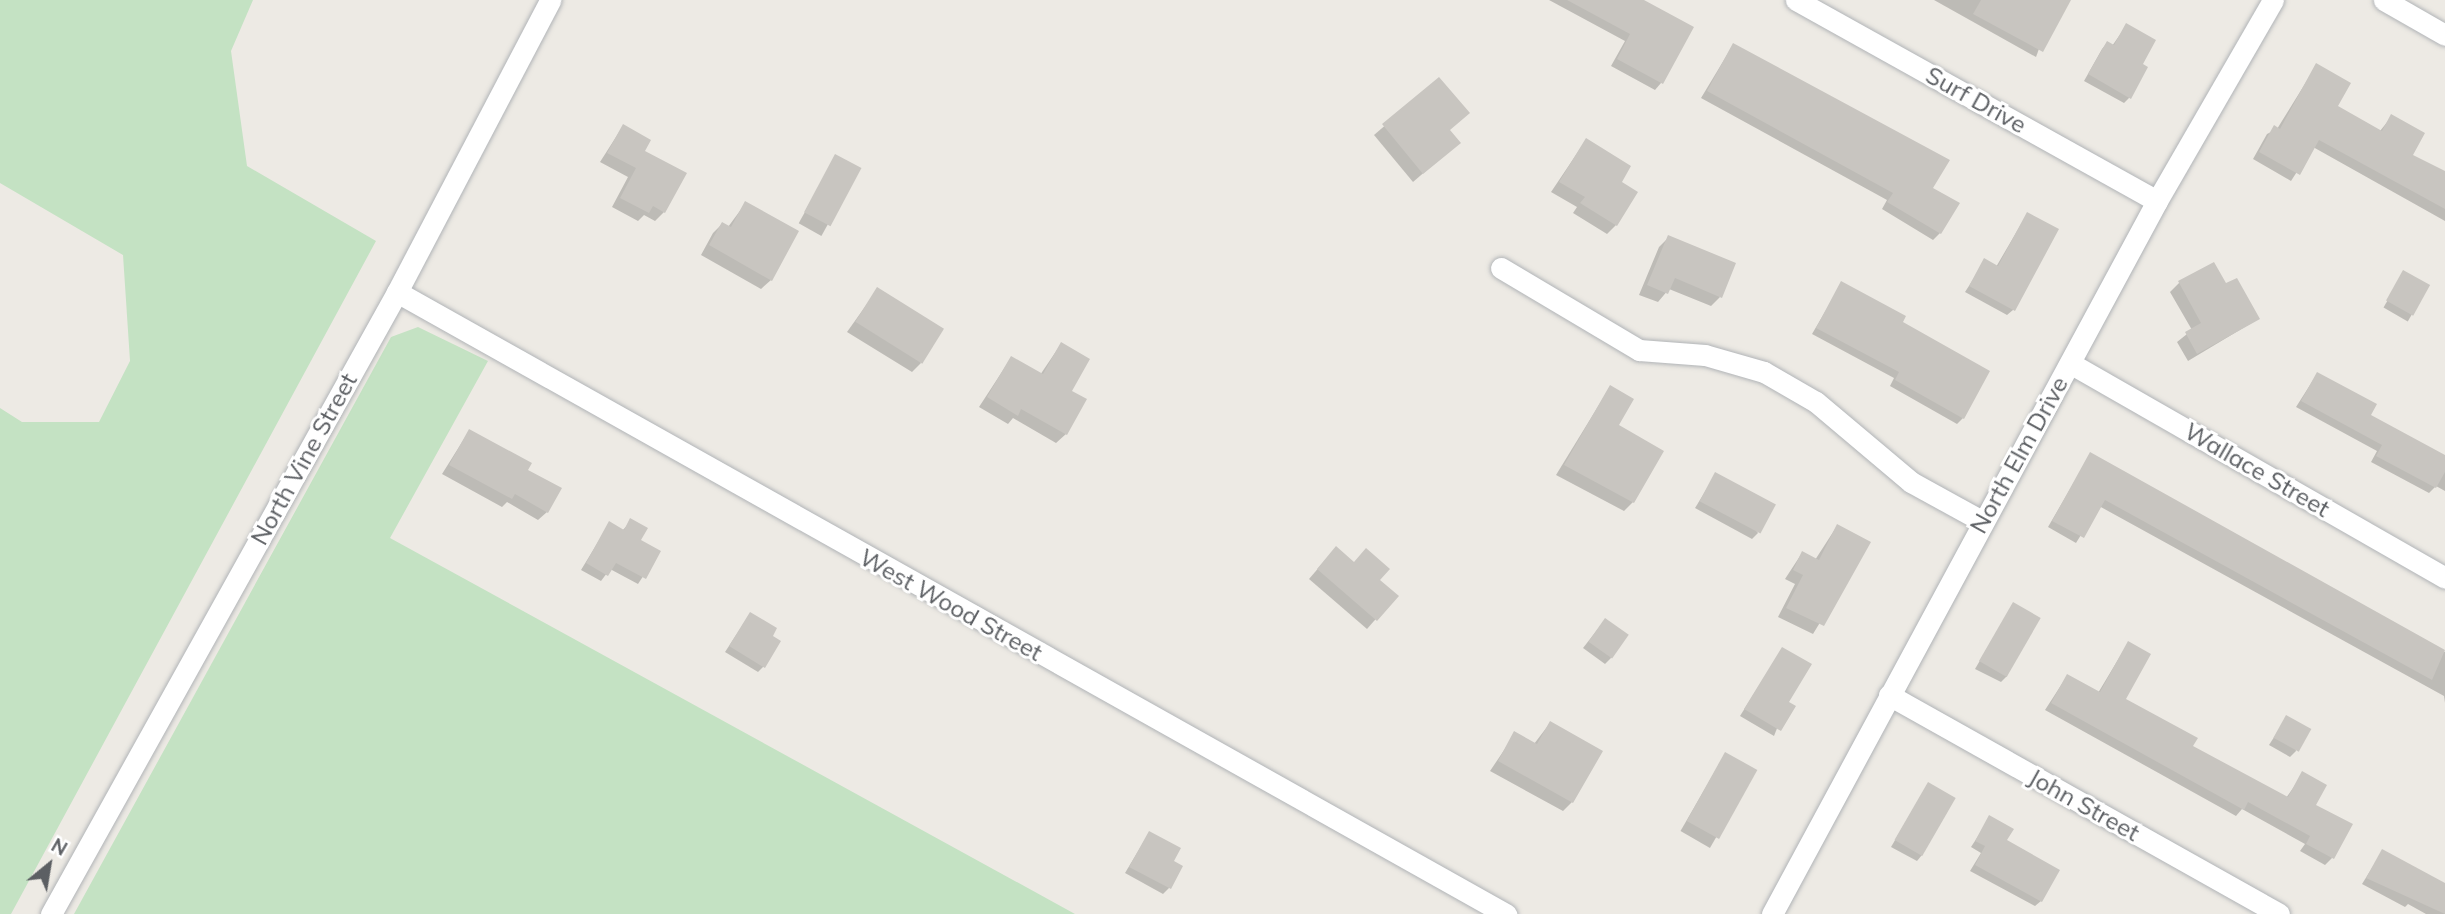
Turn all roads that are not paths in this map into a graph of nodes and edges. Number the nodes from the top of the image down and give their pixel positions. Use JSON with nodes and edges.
{"nodes":[{"id":1,"x":551,"y":0,"type":"edge"},
{"id":2,"x":1796,"y":0,"type":"edge"},
{"id":3,"x":2273,"y":0,"type":"edge"},
{"id":4,"x":2384,"y":0,"type":"edge"},
{"id":5,"x":2445,"y":35,"type":"edge"},
{"id":6,"x":2157,"y":201,"type":"junction"},
{"id":7,"x":1501,"y":268,"type":"dead end"},
{"id":8,"x":397,"y":292,"type":"junction"},
{"id":9,"x":2070,"y":363,"type":"junction"},
{"id":10,"x":1982,"y":521,"type":"junction"},
{"id":11,"x":2445,"y":578,"type":"edge"},
{"id":12,"x":1889,"y":695,"type":"junction"},
{"id":13,"x":51,"y":914,"type":"edge"},
{"id":14,"x":1506,"y":914,"type":"edge"},
{"id":15,"x":1772,"y":914,"type":"edge"},
{"id":16,"x":2278,"y":914,"type":"edge"}],
"edges":[{"from":1,"to":8,"type":"street","name":"North Vine Street"},
{"from":2,"to":6,"type":"street","name":"Surf Drive"},
{"from":3,"to":6,"type":"street","name":"North Elm Drive"},
{"from":4,"to":5,"type":"street"},
{"from":6,"to":9,"type":"street","name":"North Elm Drive"},
{"from":7,"to":10,"type":"street"},
{"from":8,"to":13,"type":"street","name":"North Vine Street"},
{"from":8,"to":14,"type":"street","name":"West Wood Street"},
{"from":9,"to":10,"type":"street","name":"North Elm Drive"},
{"from":9,"to":11,"type":"street","name":"Wallace Street"},
{"from":10,"to":12,"type":"street","name":"North Elm Drive"},
{"from":12,"to":15,"type":"street","name":"North Elm Drive"},
{"from":12,"to":16,"type":"street","name":"John Street"}]}
